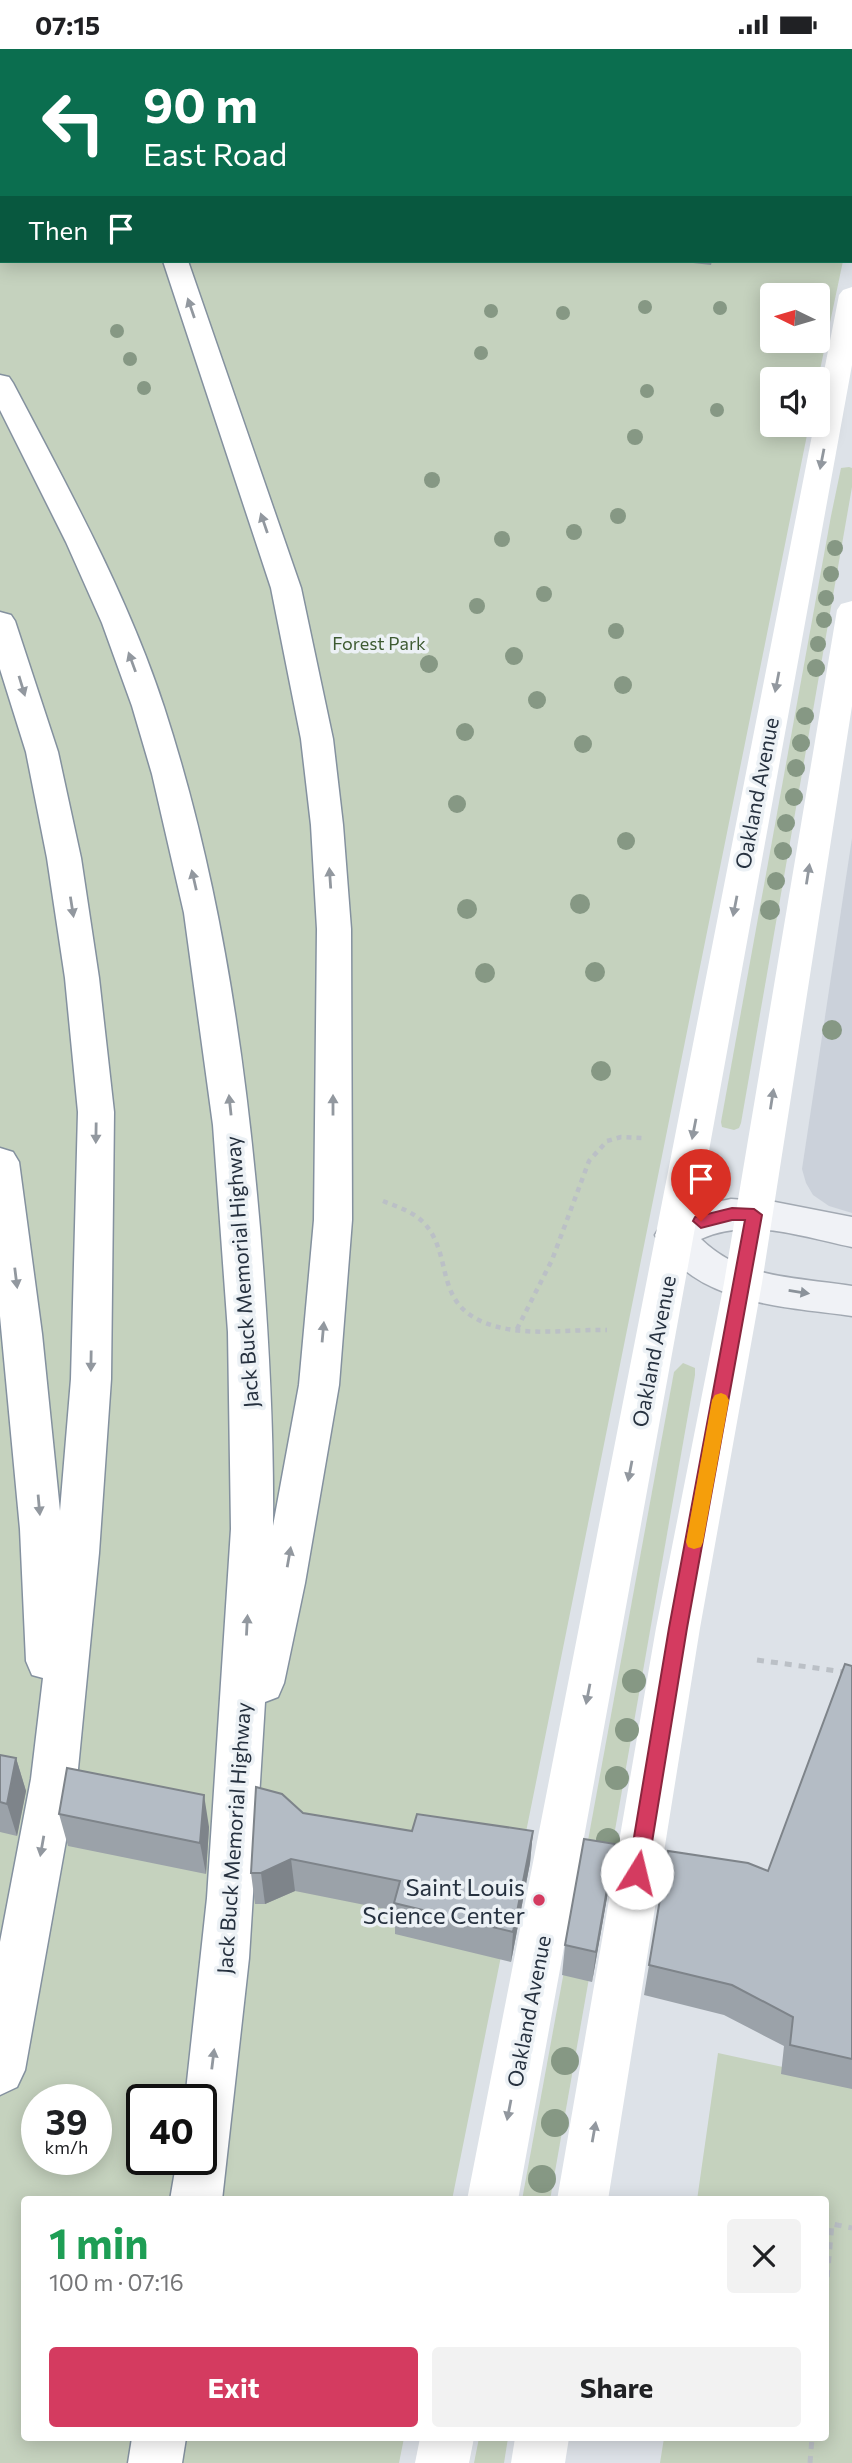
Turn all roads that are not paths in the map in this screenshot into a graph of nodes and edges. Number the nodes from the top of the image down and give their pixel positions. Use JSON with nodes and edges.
{"nodes":[{"id":1,"x":176,"y":263,"type":"edge"},
{"id":2,"x":852,"y":295,"type":"edge"},
{"id":3,"x":0,"y":383,"type":"edge"},
{"id":4,"x":852,"y":610,"type":"edge"},
{"id":5,"x":0,"y":621,"type":"edge"},
{"id":6,"x":0,"y":1162,"type":"edge"},
{"id":7,"x":754,"y":1215,"type":"junction"},
{"id":8,"x":852,"y":1232,"type":"edge"},
{"id":9,"x":674,"y":1235,"type":"junction"},
{"id":10,"x":743,"y":1283,"type":"junction"},
{"id":11,"x":852,"y":1301,"type":"edge"},
{"id":12,"x":54,"y":1779,"type":"junction"},
{"id":13,"x":238,"y":1791,"type":"junction"},
{"id":14,"x":0,"y":2070,"type":"edge"},
{"id":15,"x":196,"y":2196,"type":"edge"},
{"id":16,"x":493,"y":2196,"type":"edge"},
{"id":17,"x":583,"y":2196,"type":"edge"},
{"id":18,"x":159,"y":2441,"type":"edge"},
{"id":19,"x":446,"y":2441,"type":"edge"},
{"id":20,"x":542,"y":2441,"type":"edge"},
{"id":21,"x":155,"y":2463,"type":"edge"},
{"id":22,"x":442,"y":2463,"type":"edge"},
{"id":23,"x":538,"y":2463,"type":"edge"}],
"edges":[{"from":13,"to":1,"type":"main road","one_way":true},
{"from":2,"to":9,"type":"main road","name":"Oakland Avenue","one_way":true},
{"from":13,"to":3,"type":"main road","name":"Jack Buck Memorial Highway","one_way":true},
{"from":7,"to":4,"type":"main road","one_way":true},
{"from":5,"to":12,"type":"main road","one_way":true},
{"from":6,"to":12,"type":"main road","one_way":true},
{"from":7,"to":8,"type":"street"},
{"from":7,"to":9,"type":"street"},
{"from":7,"to":10,"type":"main road"},
{"from":9,"to":10,"type":"street"},
{"from":9,"to":16,"type":"main road","name":"Oakland Avenue","one_way":true},
{"from":10,"to":11,"type":"street","one_way":true},
{"from":17,"to":10,"type":"main road","one_way":true},
{"from":12,"to":14,"type":"main road","one_way":true},
{"from":15,"to":13,"type":"main road","name":"Jack Buck Memorial Highway","one_way":true},
{"from":18,"to":21,"type":"main road"},
{"from":19,"to":22,"type":"main road"},
{"from":20,"to":23,"type":"main road"}]}
